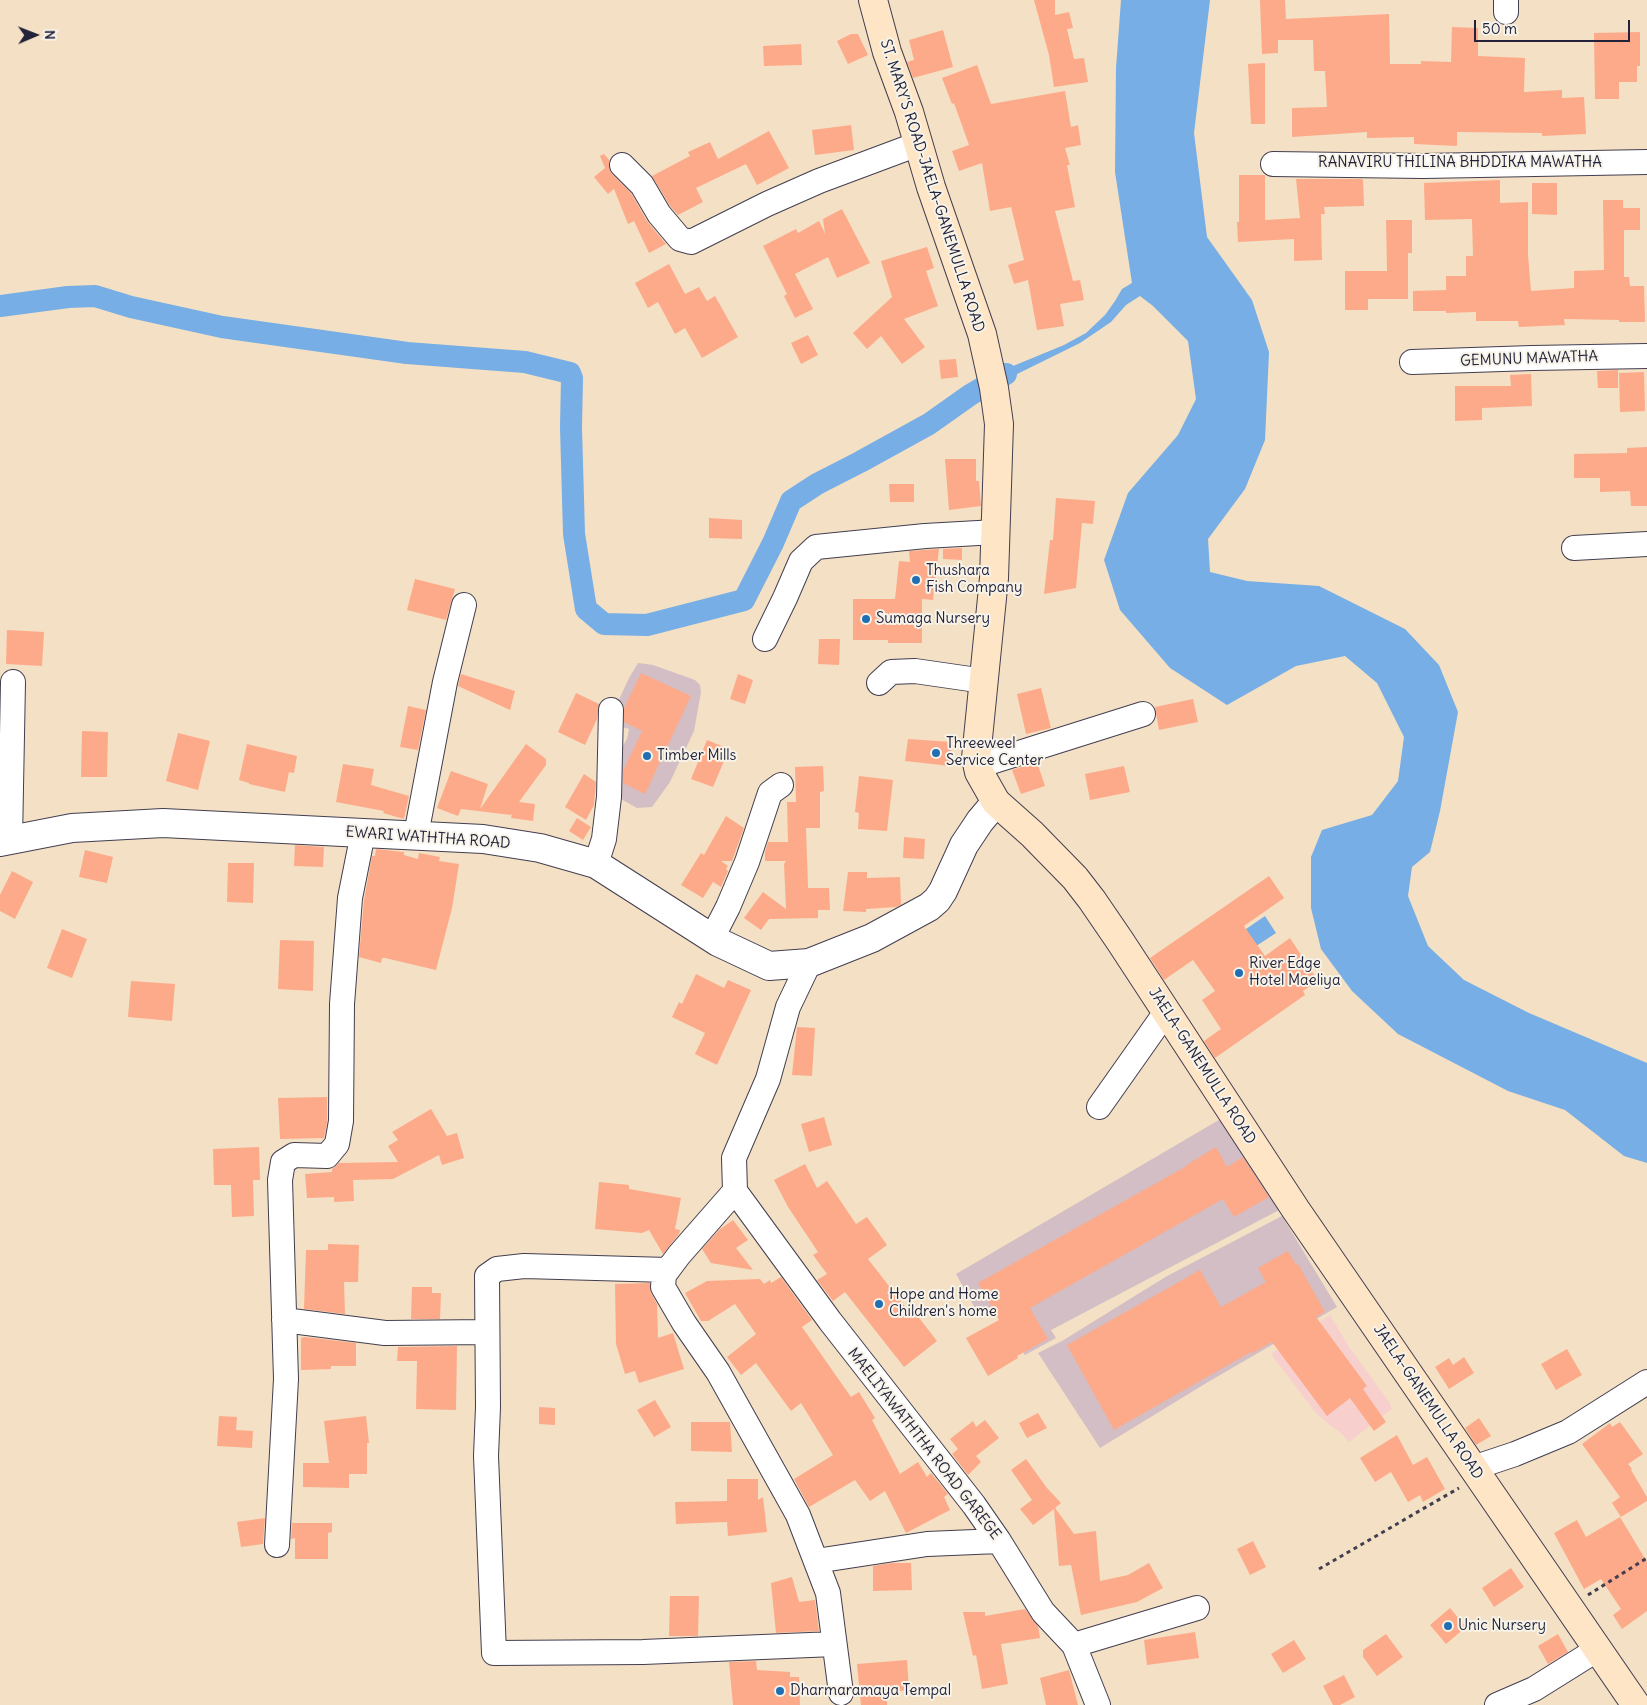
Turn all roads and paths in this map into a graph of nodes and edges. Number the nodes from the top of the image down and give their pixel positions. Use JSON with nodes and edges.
{"nodes":[{"id":1,"x":873,"y":0,"type":"edge"},
{"id":2,"x":918,"y":144,"type":"junction"},
{"id":3,"x":1647,"y":162,"type":"edge"},
{"id":4,"x":1273,"y":164,"type":"dead end"},
{"id":5,"x":622,"y":165,"type":"dead end"},
{"id":6,"x":1647,"y":356,"type":"edge"},
{"id":7,"x":1412,"y":362,"type":"dead end"},
{"id":8,"x":992,"y":380,"type":"joint"},
{"id":9,"x":996,"y":532,"type":"junction"},
{"id":10,"x":1647,"y":544,"type":"edge"},
{"id":11,"x":1574,"y":548,"type":"dead end"},
{"id":12,"x":464,"y":605,"type":"dead end"},
{"id":13,"x":765,"y":639,"type":"dead end"},
{"id":14,"x":984,"y":681,"type":"junction"},
{"id":15,"x":12,"y":682,"type":"dead end"},
{"id":16,"x":879,"y":683,"type":"dead end"},
{"id":17,"x":611,"y":710,"type":"dead end"},
{"id":18,"x":1143,"y":714,"type":"dead end"},
{"id":19,"x":978,"y":766,"type":"junction"},
{"id":20,"x":781,"y":785,"type":"dead end"},
{"id":21,"x":996,"y":802,"type":"junction"},
{"id":22,"x":363,"y":833,"type":"junction"},
{"id":23,"x":416,"y":835,"type":"junction"},
{"id":24,"x":5,"y":841,"type":"edge"},
{"id":25,"x":596,"y":864,"type":"junction"},
{"id":26,"x":712,"y":938,"type":"junction"},
{"id":27,"x":809,"y":963,"type":"junction"},
{"id":28,"x":1166,"y":1012,"type":"junction"},
{"id":29,"x":1099,"y":1107,"type":"dead end"},
{"id":30,"x":735,"y":1191,"type":"junction"},
{"id":31,"x":668,"y":1270,"type":"junction"},
{"id":32,"x":284,"y":1320,"type":"junction"},
{"id":33,"x":487,"y":1332,"type":"junction"},
{"id":34,"x":1647,"y":1382,"type":"edge"},
{"id":35,"x":1476,"y":1472,"type":"junction"},
{"id":36,"x":1000,"y":1541,"type":"junction"},
{"id":37,"x":276,"y":1545,"type":"dead end"},
{"id":38,"x":1647,"y":1558,"type":"edge"},
{"id":39,"x":816,"y":1561,"type":"junction"},
{"id":40,"x":1319,"y":1569,"type":"dead end"},
{"id":41,"x":1568,"y":1607,"type":"junction"},
{"id":42,"x":1196,"y":1608,"type":"dead end"},
{"id":43,"x":834,"y":1644,"type":"junction"},
{"id":44,"x":1074,"y":1645,"type":"junction"},
{"id":45,"x":1598,"y":1650,"type":"junction"},
{"id":46,"x":841,"y":1693,"type":"dead end"},
{"id":47,"x":1098,"y":1705,"type":"edge"},
{"id":48,"x":1497,"y":1705,"type":"edge"},
{"id":49,"x":1636,"y":1705,"type":"edge"}],
"edges":[{"from":1,"to":2,"type":"main road","name":"ST. MARY'S ROAD-JAELA-GANEMULLA ROAD"},
{"from":2,"to":5,"type":"street"},
{"from":2,"to":8,"type":"main road","name":"ST. MARY'S ROAD-JAELA-GANEMULLA ROAD"},
{"from":3,"to":4,"type":"street","name":"RANAVIRU THILINA BHDDIKA MAWATHA"},
{"from":6,"to":7,"type":"street","name":"GEMUNU MAWATHA"},
{"from":8,"to":9,"type":"main road","name":"JAELA-GANEMULLA ROAD"},
{"from":9,"to":13,"type":"street"},
{"from":9,"to":14,"type":"main road","name":"JAELA-GANEMULLA ROAD"},
{"from":10,"to":11,"type":"street"},
{"from":12,"to":23,"type":"street"},
{"from":14,"to":16,"type":"street"},
{"from":14,"to":19,"type":"main road","name":"JAELA-GANEMULLA ROAD"},
{"from":15,"to":24,"type":"street"},
{"from":17,"to":25,"type":"street"},
{"from":18,"to":19,"type":"street"},
{"from":19,"to":21,"type":"main road","name":"JAELA-GANEMULLA ROAD"},
{"from":20,"to":26,"type":"street"},
{"from":21,"to":27,"type":"street","name":"EWARI WATHTHA ROAD"},
{"from":21,"to":28,"type":"main road","name":"JAELA-GANEMULLA ROAD"},
{"from":22,"to":23,"type":"street","name":"EWARI WATHTHA ROAD"},
{"from":22,"to":24,"type":"street","name":"EWARI WATHTHA ROAD"},
{"from":22,"to":32,"type":"street"},
{"from":23,"to":25,"type":"street","name":"EWARI WATHTHA ROAD"},
{"from":25,"to":26,"type":"street","name":"EWARI WATHTHA ROAD"},
{"from":26,"to":27,"type":"street","name":"EWARI WATHTHA ROAD"},
{"from":27,"to":30,"type":"street"},
{"from":28,"to":29,"type":"street"},
{"from":28,"to":35,"type":"main road","name":"JAELA-GANEMULLA ROAD"},
{"from":30,"to":31,"type":"street"},
{"from":30,"to":36,"type":"street","name":"MAELIYAWATHTHA ROAD GAREGE"},
{"from":31,"to":33,"type":"street"},
{"from":31,"to":39,"type":"street"},
{"from":32,"to":33,"type":"street"},
{"from":32,"to":37,"type":"street"},
{"from":33,"to":43,"type":"street"},
{"from":34,"to":35,"type":"street"},
{"from":35,"to":40,"type":"path"},
{"from":35,"to":41,"type":"main road","name":"JAELA-GANEMULLA ROAD"},
{"from":36,"to":39,"type":"street"},
{"from":36,"to":44,"type":"street","name":"MAELIYAWATHTHA ROAD GAREGE"},
{"from":38,"to":41,"type":"path"},
{"from":39,"to":43,"type":"street"},
{"from":41,"to":45,"type":"main road","name":"JAELA-GANEMULLA ROAD"},
{"from":42,"to":44,"type":"street"},
{"from":43,"to":46,"type":"street"},
{"from":44,"to":47,"type":"street","name":"MAELIYAWATHTHA ROAD GAREGE"},
{"from":45,"to":48,"type":"street"},
{"from":45,"to":49,"type":"main road","name":"JAELA-GANEMULLA ROAD"}]}
